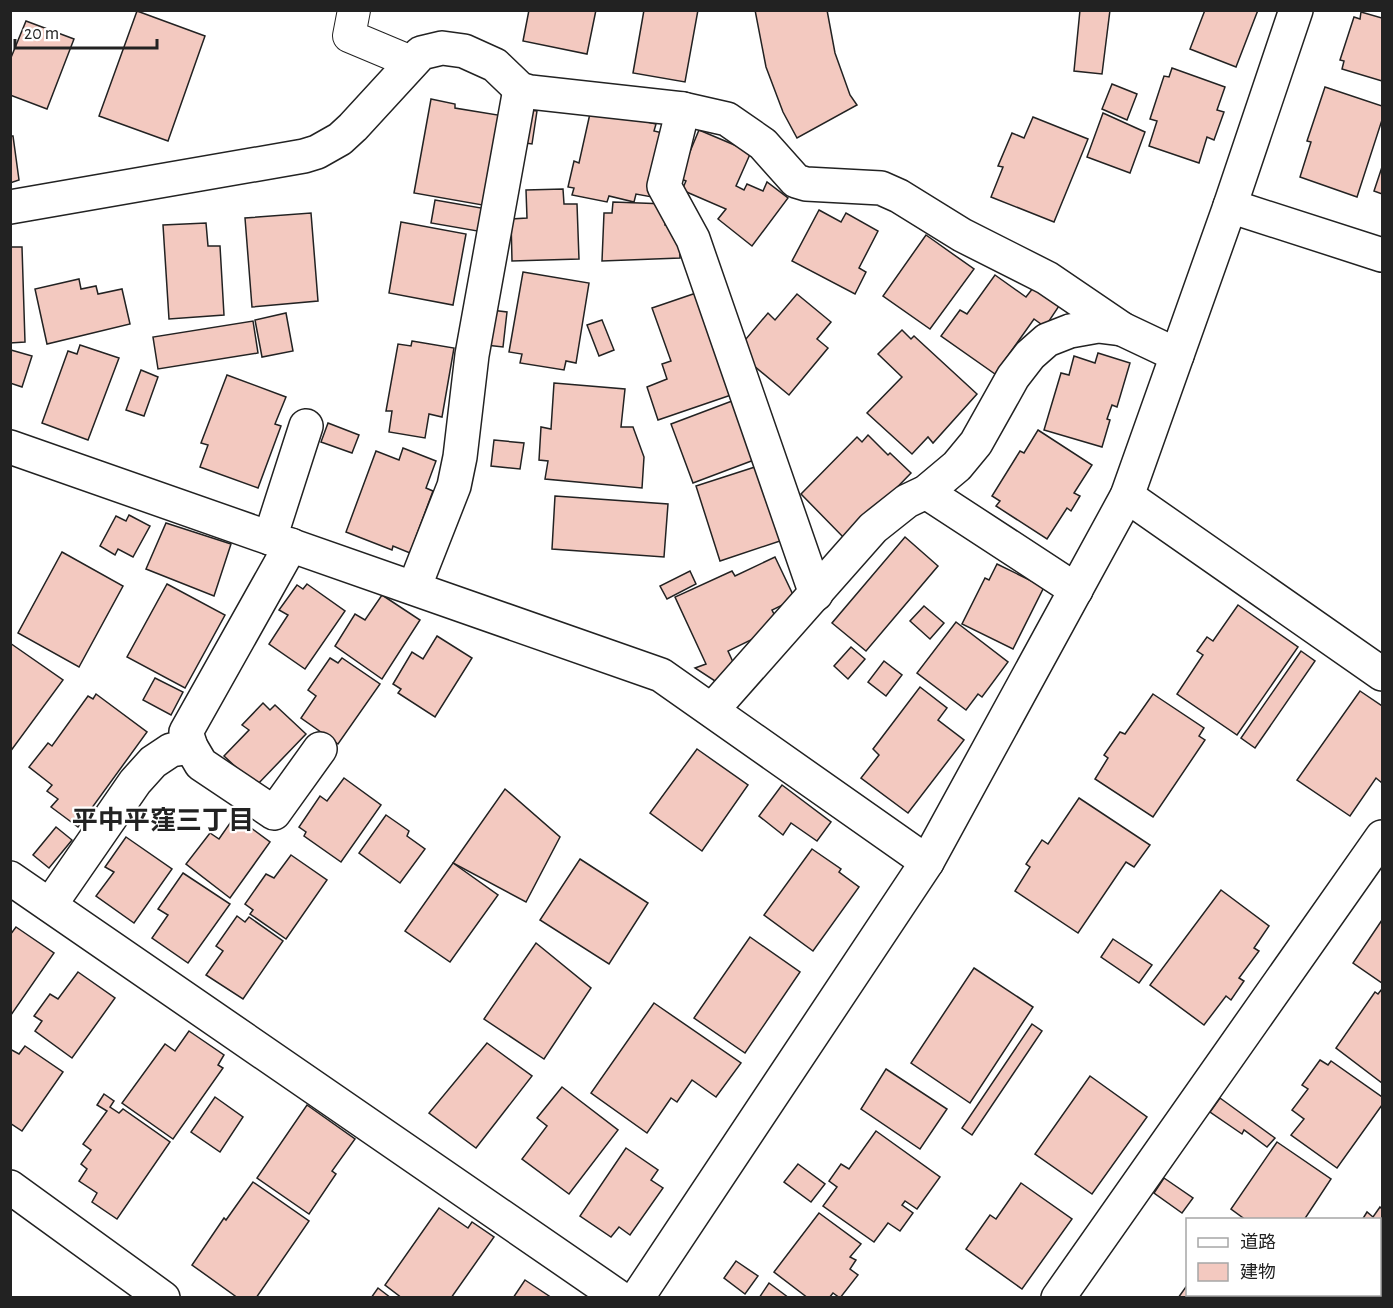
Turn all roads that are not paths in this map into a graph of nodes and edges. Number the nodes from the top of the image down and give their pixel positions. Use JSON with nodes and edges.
{"nodes":[{"id":1,"x":354,"y":10,"type":"edge"},
{"id":2,"x":1296,"y":10,"type":"edge"},
{"id":3,"x":411,"y":62,"type":"junction"},
{"id":4,"x":520,"y":89,"type":"junction"},
{"id":5,"x":683,"y":109,"type":"junction"},
{"id":6,"x":1230,"y":206,"type":"junction"},
{"id":7,"x":10,"y":207,"type":"edge"},
{"id":8,"x":1383,"y":255,"type":"edge"},
{"id":9,"x":1122,"y":329,"type":"junction"},
{"id":10,"x":1177,"y":355,"type":"junction"},
{"id":11,"x":306,"y":426,"type":"dead end"},
{"id":12,"x":10,"y":447,"type":"edge"},
{"id":13,"x":926,"y":492,"type":"junction"},
{"id":14,"x":1127,"y":496,"type":"junction"},
{"id":15,"x":280,"y":541,"type":"junction"},
{"id":16,"x":414,"y":588,"type":"junction"},
{"id":17,"x":1076,"y":590,"type":"junction"},
{"id":18,"x":816,"y":594,"type":"junction"},
{"id":19,"x":1383,"y":674,"type":"edge"},
{"id":20,"x":712,"y":710,"type":"junction"},
{"id":21,"x":191,"y":747,"type":"junction"},
{"id":22,"x":320,"y":749,"type":"dead end"},
{"id":23,"x":1383,"y":837,"type":"edge"},
{"id":24,"x":927,"y":862,"type":"junction"},
{"id":25,"x":10,"y":878,"type":"edge"},
{"id":26,"x":50,"y":905,"type":"junction"},
{"id":27,"x":10,"y":1187,"type":"edge"},
{"id":28,"x":163,"y":1298,"type":"edge"},
{"id":29,"x":620,"y":1298,"type":"edge"},
{"id":30,"x":637,"y":1298,"type":"edge"},
{"id":31,"x":1058,"y":1298,"type":"edge"}],
"edges":[{"from":1,"to":3,"type":"street"},
{"from":2,"to":6,"type":"street"},
{"from":3,"to":4,"type":"street"},
{"from":3,"to":7,"type":"street"},
{"from":4,"to":5,"type":"street"},
{"from":4,"to":16,"type":"street"},
{"from":5,"to":9,"type":"street"},
{"from":5,"to":18,"type":"street"},
{"from":6,"to":8,"type":"street"},
{"from":6,"to":10,"type":"street"},
{"from":9,"to":10,"type":"street"},
{"from":9,"to":13,"type":"street"},
{"from":10,"to":14,"type":"street"},
{"from":11,"to":15,"type":"street"},
{"from":12,"to":15,"type":"street"},
{"from":13,"to":17,"type":"street"},
{"from":13,"to":18,"type":"street"},
{"from":14,"to":17,"type":"street"},
{"from":14,"to":19,"type":"street"},
{"from":15,"to":16,"type":"street"},
{"from":15,"to":21,"type":"street"},
{"from":16,"to":20,"type":"street"},
{"from":17,"to":24,"type":"street"},
{"from":18,"to":20,"type":"street"},
{"from":20,"to":24,"type":"street"},
{"from":21,"to":22,"type":"street"},
{"from":21,"to":26,"type":"street"},
{"from":23,"to":31,"type":"street"},
{"from":24,"to":30,"type":"street"},
{"from":25,"to":26,"type":"street"},
{"from":26,"to":29,"type":"street"},
{"from":27,"to":28,"type":"street"}]}
